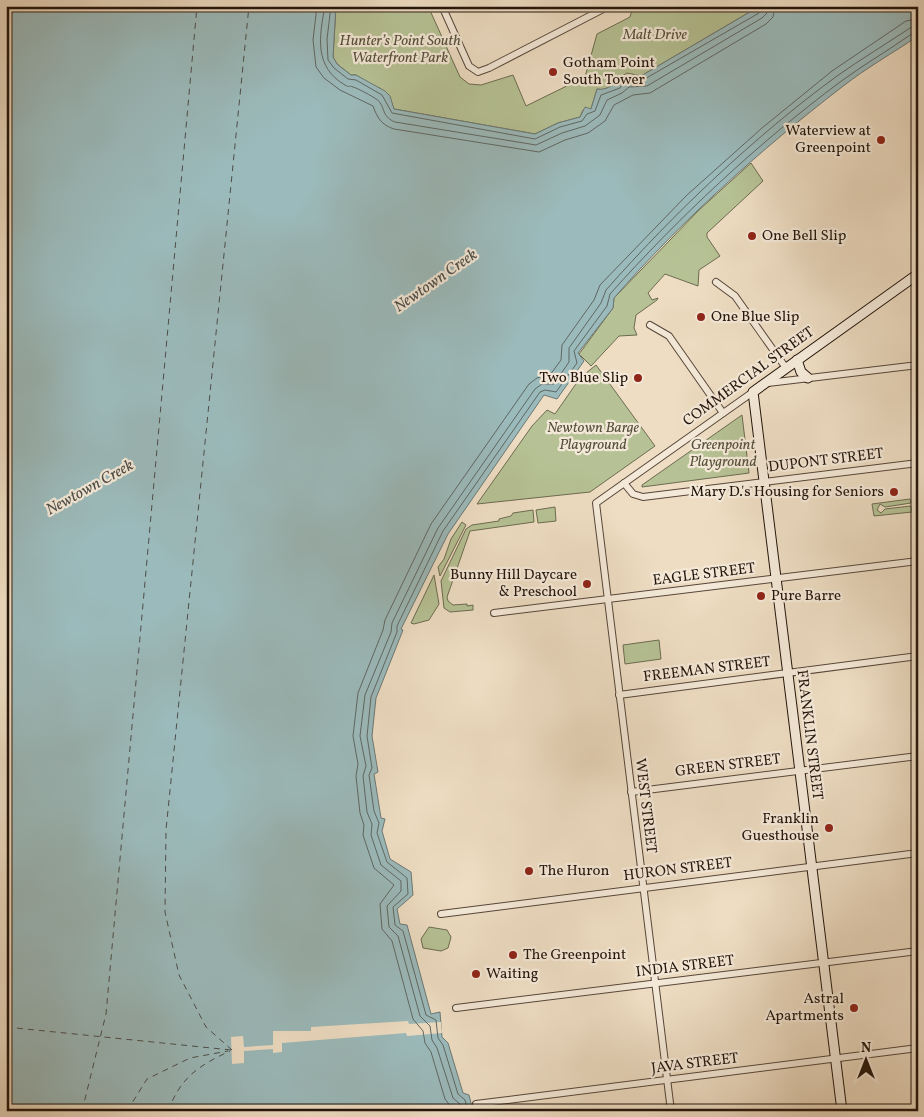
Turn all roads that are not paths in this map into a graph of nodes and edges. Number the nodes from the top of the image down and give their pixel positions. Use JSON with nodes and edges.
{"nodes":[{"id":1,"x":442,"y":6,"type":"edge"},
{"id":2,"x":609,"y":6,"type":"edge"},
{"id":3,"x":918,"y":274,"type":"edge"},
{"id":4,"x":716,"y":282,"type":"dead end"},
{"id":5,"x":650,"y":325,"type":"dead end"},
{"id":6,"x":797,"y":360,"type":"junction"},
{"id":7,"x":918,"y":365,"type":"edge"},
{"id":8,"x":786,"y":368,"type":"junction"},
{"id":9,"x":808,"y":378,"type":"junction"},
{"id":10,"x":764,"y":384,"type":"junction"},
{"id":11,"x":752,"y":392,"type":"junction"},
{"id":12,"x":723,"y":413,"type":"junction"},
{"id":13,"x":918,"y":462,"type":"edge"},
{"id":14,"x":764,"y":482,"type":"junction"},
{"id":15,"x":624,"y":483,"type":"junction"},
{"id":16,"x":596,"y":503,"type":"joint"},
{"id":17,"x":918,"y":561,"type":"edge"},
{"id":18,"x":776,"y":579,"type":"junction"},
{"id":19,"x":607,"y":600,"type":"junction"},
{"id":20,"x":494,"y":613,"type":"dead end"},
{"id":21,"x":918,"y":656,"type":"edge"},
{"id":22,"x":788,"y":673,"type":"junction"},
{"id":23,"x":619,"y":695,"type":"junction"},
{"id":24,"x":918,"y":756,"type":"edge"},
{"id":25,"x":800,"y":770,"type":"junction"},
{"id":26,"x":631,"y":792,"type":"junction"},
{"id":27,"x":918,"y":853,"type":"edge"},
{"id":28,"x":812,"y":866,"type":"junction"},
{"id":29,"x":643,"y":887,"type":"junction"},
{"id":30,"x":441,"y":914,"type":"dead end"},
{"id":31,"x":918,"y":951,"type":"edge"},
{"id":32,"x":824,"y":962,"type":"junction"},
{"id":33,"x":655,"y":984,"type":"junction"},
{"id":34,"x":456,"y":1008,"type":"dead end"},
{"id":35,"x":918,"y":1048,"type":"edge"},
{"id":36,"x":836,"y":1059,"type":"junction"},
{"id":37,"x":667,"y":1080,"type":"junction"},
{"id":38,"x":476,"y":1104,"type":"dead end"},
{"id":39,"x":671,"y":1111,"type":"edge"},
{"id":40,"x":842,"y":1111,"type":"edge"}],
"edges":[{"from":1,"to":2,"type":"street"},
{"from":3,"to":6,"type":"street","name":"COMMERCIAL STREET"},
{"from":4,"to":8,"type":"street"},
{"from":5,"to":12,"type":"street"},
{"from":6,"to":8,"type":"street","name":"COMMERCIAL STREET"},
{"from":6,"to":9,"type":"street"},
{"from":7,"to":9,"type":"street"},
{"from":8,"to":10,"type":"street","name":"COMMERCIAL STREET"},
{"from":9,"to":10,"type":"street"},
{"from":10,"to":11,"type":"street","name":"COMMERCIAL STREET"},
{"from":11,"to":12,"type":"street","name":"COMMERCIAL STREET"},
{"from":11,"to":14,"type":"street","name":"FRANKLIN STREET"},
{"from":12,"to":15,"type":"street","name":"COMMERCIAL STREET"},
{"from":13,"to":14,"type":"street","name":"DUPONT STREET"},
{"from":14,"to":15,"type":"street","name":"DUPONT STREET"},
{"from":14,"to":18,"type":"street","name":"FRANKLIN STREET"},
{"from":15,"to":16,"type":"street","name":"COMMERCIAL STREET"},
{"from":16,"to":19,"type":"street","name":"WEST STREET"},
{"from":17,"to":18,"type":"street","name":"EAGLE STREET"},
{"from":18,"to":19,"type":"street","name":"EAGLE STREET"},
{"from":18,"to":22,"type":"street","name":"FRANKLIN STREET"},
{"from":19,"to":20,"type":"street","name":"EAGLE STREET"},
{"from":19,"to":23,"type":"street","name":"WEST STREET"},
{"from":21,"to":22,"type":"street","name":"FREEMAN STREET"},
{"from":22,"to":23,"type":"street","name":"FREEMAN STREET"},
{"from":22,"to":25,"type":"street","name":"FRANKLIN STREET"},
{"from":23,"to":26,"type":"street","name":"WEST STREET"},
{"from":24,"to":25,"type":"street","name":"GREEN STREET"},
{"from":25,"to":26,"type":"street","name":"GREEN STREET"},
{"from":25,"to":28,"type":"street","name":"FRANKLIN STREET"},
{"from":26,"to":29,"type":"street","name":"WEST STREET"},
{"from":27,"to":28,"type":"street","name":"HURON STREET"},
{"from":28,"to":29,"type":"street","name":"HURON STREET"},
{"from":28,"to":32,"type":"street","name":"FRANKLIN STREET"},
{"from":29,"to":30,"type":"street","name":"HURON STREET"},
{"from":29,"to":33,"type":"street","name":"WEST STREET"},
{"from":31,"to":32,"type":"street","name":"INDIA STREET"},
{"from":32,"to":33,"type":"street","name":"INDIA STREET"},
{"from":32,"to":36,"type":"street","name":"FRANKLIN STREET"},
{"from":33,"to":34,"type":"street","name":"INDIA STREET"},
{"from":33,"to":37,"type":"street","name":"WEST STREET"},
{"from":35,"to":36,"type":"street","name":"JAVA STREET"},
{"from":36,"to":37,"type":"street","name":"JAVA STREET"},
{"from":36,"to":40,"type":"street","name":"FRANKLIN STREET"},
{"from":37,"to":38,"type":"street","name":"JAVA STREET"},
{"from":37,"to":39,"type":"street","name":"WEST STREET"}]}
